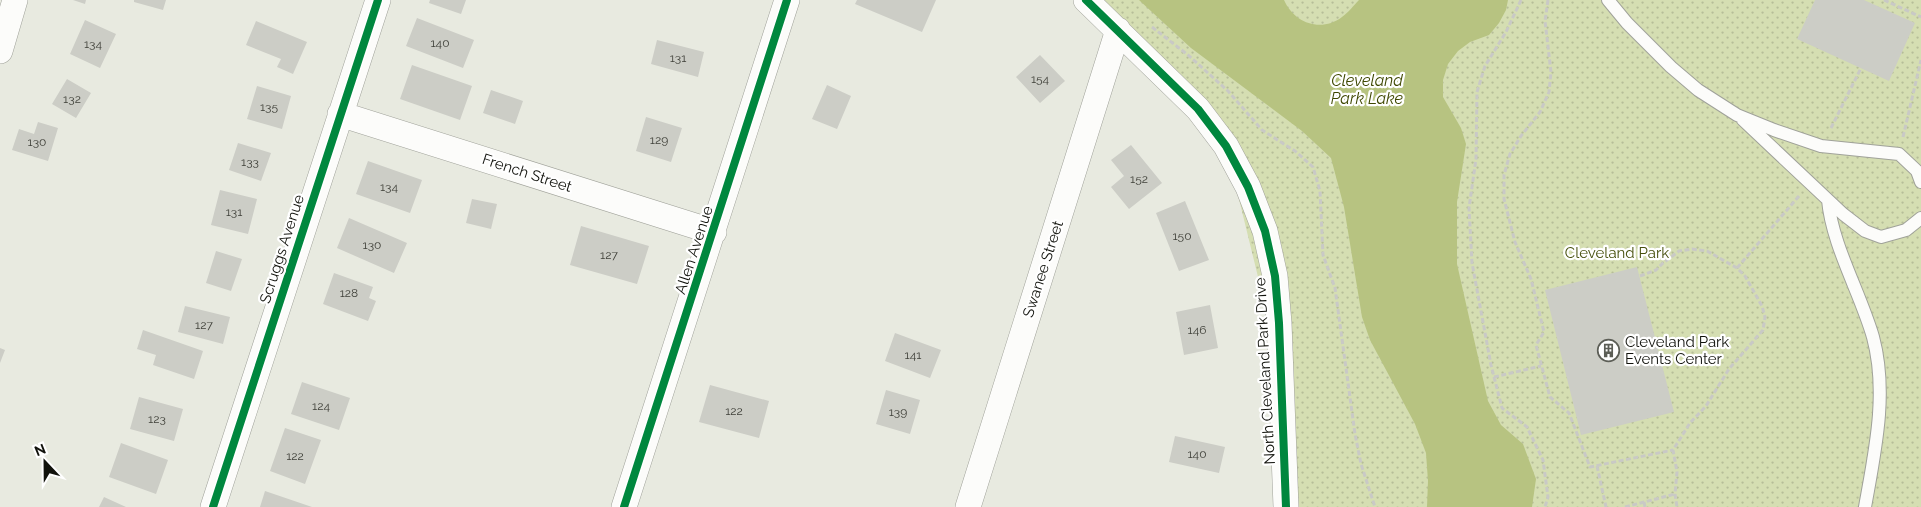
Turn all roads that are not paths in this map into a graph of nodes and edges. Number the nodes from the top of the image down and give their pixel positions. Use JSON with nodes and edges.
{"nodes":[{"id":1,"x":15,"y":0,"type":"edge"},
{"id":2,"x":378,"y":0,"type":"edge"},
{"id":3,"x":787,"y":0,"type":"edge"},
{"id":4,"x":1086,"y":0,"type":"edge"},
{"id":5,"x":1608,"y":0,"type":"edge"},
{"id":6,"x":1118,"y":30,"type":"junction"},
{"id":7,"x":0,"y":51,"type":"edge"},
{"id":8,"x":340,"y":114,"type":"junction"},
{"id":9,"x":1737,"y":115,"type":"junction"},
{"id":10,"x":1921,"y":182,"type":"edge"},
{"id":11,"x":1828,"y":200,"type":"junction"},
{"id":12,"x":1921,"y":218,"type":"edge"},
{"id":13,"x":714,"y":232,"type":"junction"},
{"id":14,"x":214,"y":507,"type":"edge"},
{"id":15,"x":624,"y":507,"type":"edge"},
{"id":16,"x":968,"y":507,"type":"edge"},
{"id":17,"x":1286,"y":507,"type":"edge"},
{"id":18,"x":1865,"y":507,"type":"edge"}],
"edges":[{"from":1,"to":7,"type":"street"},
{"from":2,"to":8,"type":"street","name":"Scruggs Avenue"},
{"from":3,"to":13,"type":"street","name":"Allen Avenue"},
{"from":4,"to":6,"type":"street","name":"North Cleveland Park Drive"},
{"from":5,"to":9,"type":"lane"},
{"from":6,"to":16,"type":"street","name":"Swanee Street"},
{"from":6,"to":17,"type":"street","name":"North Cleveland Park Drive"},
{"from":8,"to":13,"type":"street","name":"French Street"},
{"from":8,"to":14,"type":"street","name":"Scruggs Avenue"},
{"from":9,"to":10,"type":"lane"},
{"from":9,"to":11,"type":"lane"},
{"from":11,"to":12,"type":"lane"},
{"from":11,"to":18,"type":"lane"},
{"from":13,"to":15,"type":"street","name":"Allen Avenue"}]}
